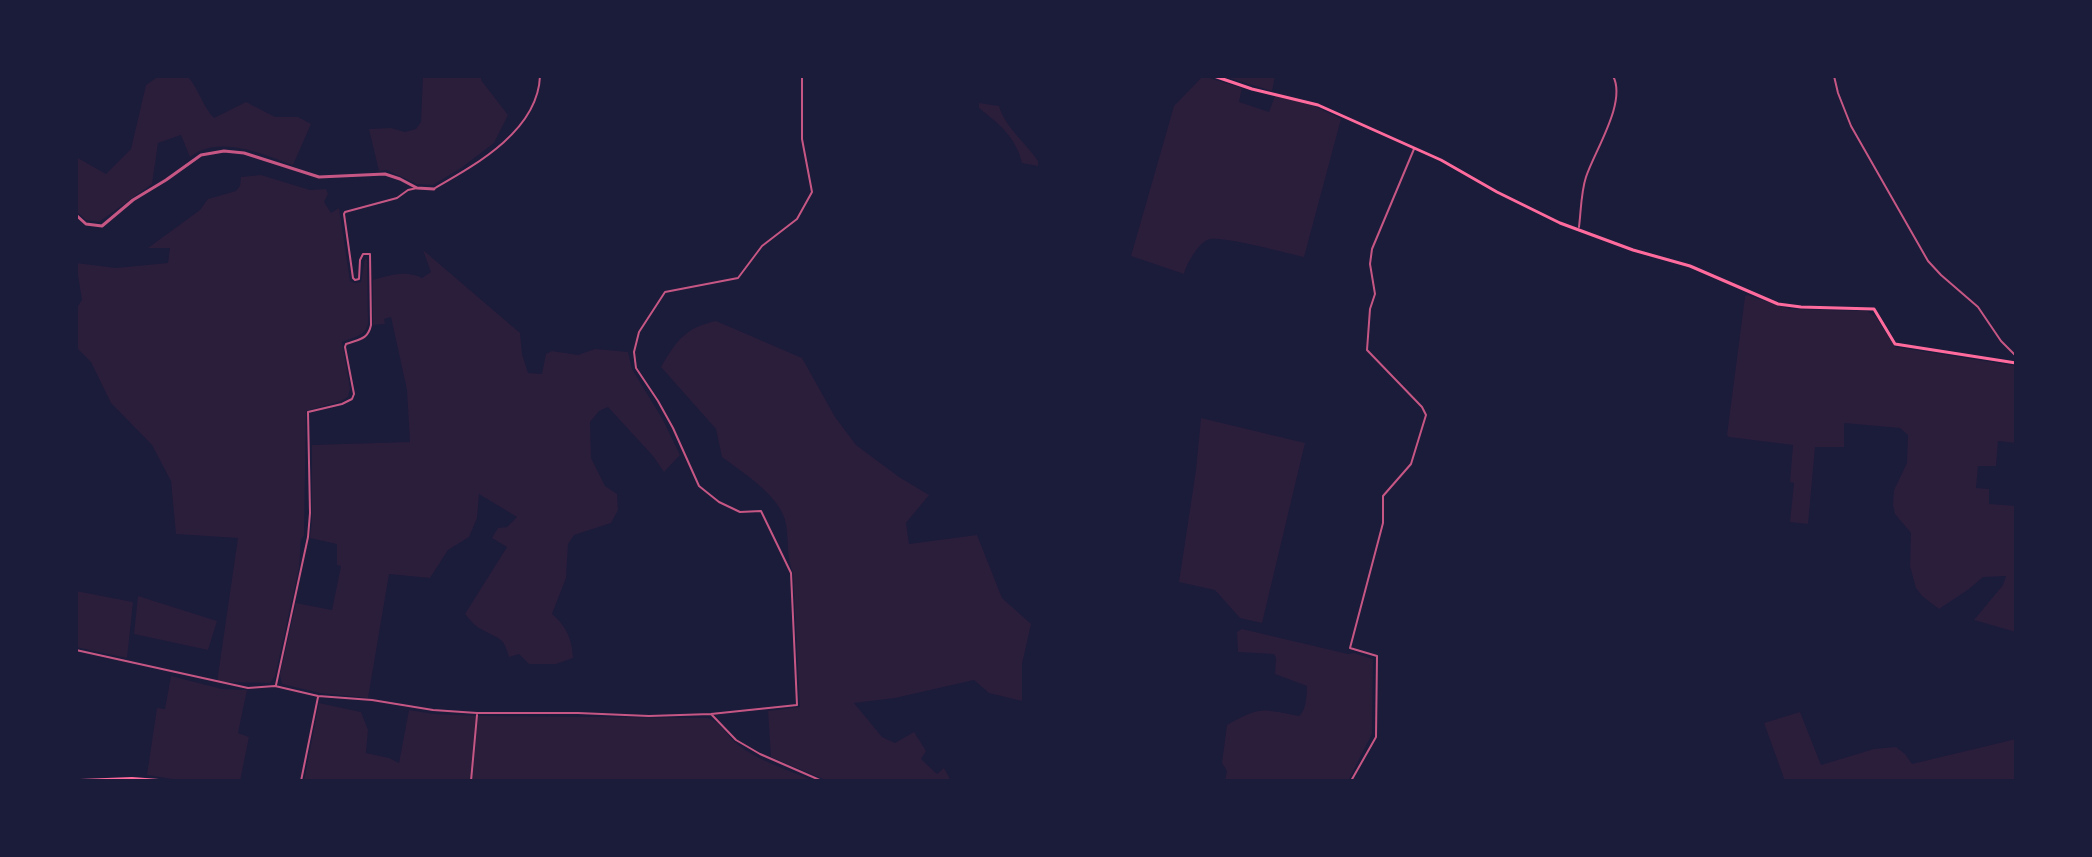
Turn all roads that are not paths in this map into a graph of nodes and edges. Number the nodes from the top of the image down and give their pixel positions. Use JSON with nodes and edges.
{"nodes":[{"id":1,"x":540,"y":76,"type":"edge"},
{"id":2,"x":802,"y":76,"type":"edge"},
{"id":3,"x":1214,"y":76,"type":"edge"},
{"id":4,"x":1613,"y":76,"type":"edge"},
{"id":5,"x":1834,"y":76,"type":"edge"},
{"id":6,"x":1415,"y":148,"type":"junction"},
{"id":7,"x":417,"y":188,"type":"junction"},
{"id":8,"x":434,"y":189,"type":"joint"},
{"id":9,"x":76,"y":215,"type":"edge"},
{"id":10,"x":1578,"y":229,"type":"junction"},
{"id":11,"x":2016,"y":356,"type":"edge"},
{"id":12,"x":2016,"y":363,"type":"edge"},
{"id":13,"x":76,"y":650,"type":"edge"},
{"id":14,"x":275,"y":686,"type":"junction"},
{"id":15,"x":318,"y":696,"type":"junction"},
{"id":16,"x":477,"y":713,"type":"junction"},
{"id":17,"x":711,"y":714,"type":"junction"},
{"id":18,"x":80,"y":781,"type":"edge"},
{"id":19,"x":159,"y":781,"type":"edge"},
{"id":20,"x":301,"y":781,"type":"edge"},
{"id":21,"x":471,"y":781,"type":"edge"},
{"id":22,"x":822,"y":781,"type":"edge"},
{"id":23,"x":1351,"y":781,"type":"edge"}],
"edges":[{"from":1,"to":8,"type":"street"},
{"from":2,"to":17,"type":"street"},
{"from":3,"to":6,"type":"main road"},
{"from":4,"to":10,"type":"street"},
{"from":5,"to":11,"type":"street"},
{"from":6,"to":10,"type":"main road"},
{"from":6,"to":23,"type":"street"},
{"from":7,"to":8,"type":"street"},
{"from":7,"to":9,"type":"street"},
{"from":7,"to":14,"type":"street"},
{"from":10,"to":12,"type":"main road"},
{"from":13,"to":14,"type":"street"},
{"from":14,"to":15,"type":"street"},
{"from":15,"to":16,"type":"street"},
{"from":15,"to":20,"type":"street"},
{"from":16,"to":17,"type":"street"},
{"from":16,"to":21,"type":"street"},
{"from":17,"to":22,"type":"street"},
{"from":18,"to":19,"type":"main road"}]}
